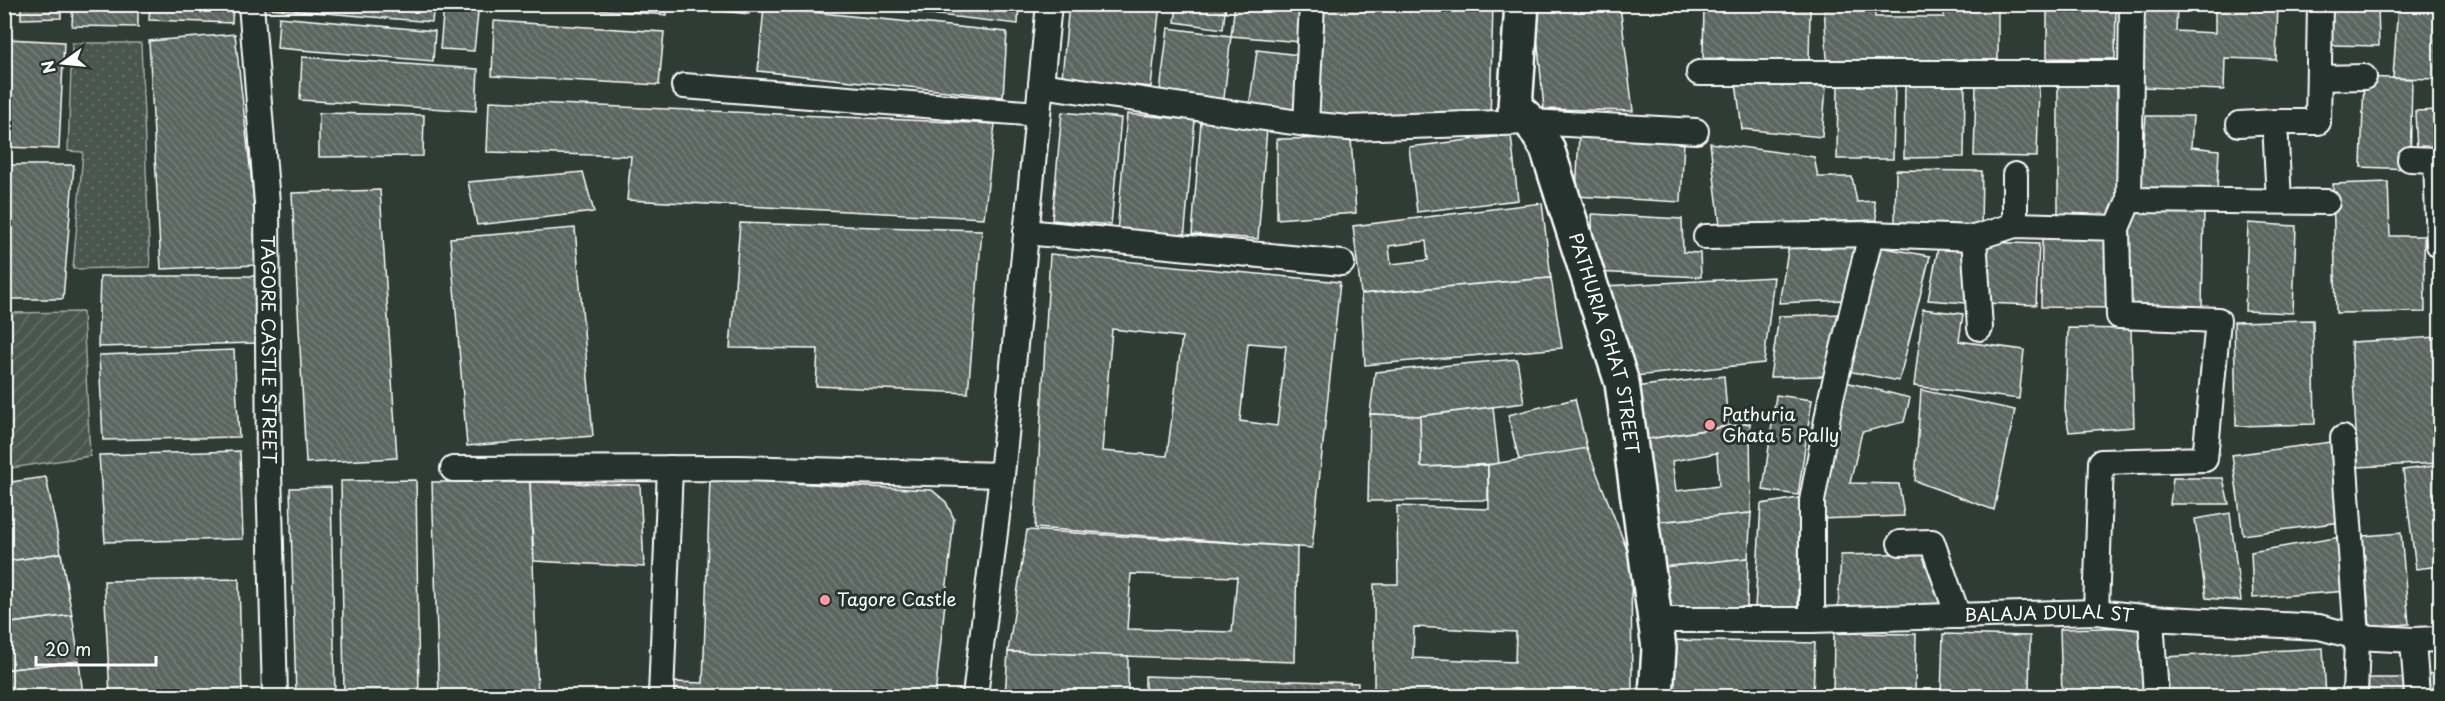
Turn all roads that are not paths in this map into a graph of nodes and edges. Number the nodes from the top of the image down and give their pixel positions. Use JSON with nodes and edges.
{"nodes":[{"id":1,"x":251,"y":4,"type":"edge"},
{"id":2,"x":1049,"y":4,"type":"edge"},
{"id":3,"x":1312,"y":4,"type":"edge"},
{"id":4,"x":1522,"y":4,"type":"edge"},
{"id":5,"x":2132,"y":4,"type":"edge"},
{"id":6,"x":2320,"y":4,"type":"edge"},
{"id":7,"x":1699,"y":73,"type":"dead end"},
{"id":8,"x":2130,"y":73,"type":"junction"},
{"id":9,"x":2364,"y":77,"type":"dead end"},
{"id":10,"x":2320,"y":78,"type":"junction"},
{"id":11,"x":1041,"y":85,"type":"junction"},
{"id":12,"x":684,"y":86,"type":"dead end"},
{"id":13,"x":1038,"y":114,"type":"junction"},
{"id":14,"x":1531,"y":122,"type":"junction"},
{"id":15,"x":2275,"y":122,"type":"junction"},
{"id":16,"x":1306,"y":124,"type":"junction"},
{"id":17,"x":2239,"y":124,"type":"dead end"},
{"id":18,"x":1696,"y":131,"type":"dead end"},
{"id":19,"x":2410,"y":159,"type":"dead end"},
{"id":20,"x":2438,"y":160,"type":"edge"},
{"id":21,"x":2015,"y":175,"type":"dead end"},
{"id":22,"x":2129,"y":200,"type":"junction"},
{"id":23,"x":2279,"y":201,"type":"junction"},
{"id":24,"x":2327,"y":202,"type":"dead end"},
{"id":25,"x":2015,"y":225,"type":"junction"},
{"id":26,"x":2118,"y":228,"type":"junction"},
{"id":27,"x":1026,"y":232,"type":"junction"},
{"id":28,"x":1871,"y":234,"type":"junction"},
{"id":29,"x":1706,"y":237,"type":"dead end"},
{"id":30,"x":1974,"y":238,"type":"junction"},
{"id":31,"x":2439,"y":245,"type":"dead end"},
{"id":32,"x":1342,"y":263,"type":"dead end"},
{"id":33,"x":1980,"y":328,"type":"dead end"},
{"id":34,"x":2343,"y":438,"type":"dead end"},
{"id":35,"x":670,"y":468,"type":"junction"},
{"id":36,"x":453,"y":469,"type":"dead end"},
{"id":37,"x":1002,"y":475,"type":"junction"},
{"id":38,"x":1900,"y":543,"type":"dead end"},
{"id":39,"x":2096,"y":612,"type":"junction"},
{"id":40,"x":1958,"y":616,"type":"junction"},
{"id":41,"x":2151,"y":618,"type":"junction"},
{"id":42,"x":1655,"y":620,"type":"junction"},
{"id":43,"x":1812,"y":620,"type":"junction"},
{"id":44,"x":2358,"y":637,"type":"junction"},
{"id":45,"x":2440,"y":639,"type":"edge"},
{"id":46,"x":2413,"y":640,"type":"junction"},
{"id":47,"x":275,"y":696,"type":"edge"},
{"id":48,"x":661,"y":696,"type":"edge"},
{"id":49,"x":975,"y":696,"type":"edge"},
{"id":50,"x":1656,"y":696,"type":"edge"},
{"id":51,"x":2156,"y":696,"type":"edge"},
{"id":52,"x":2355,"y":696,"type":"edge"},
{"id":53,"x":2417,"y":696,"type":"edge"}],
"edges":[{"from":1,"to":47,"type":"lane","name":"TAGORE CASTLE STREET"},
{"from":2,"to":11,"type":"lane"},
{"from":3,"to":16,"type":"lane"},
{"from":4,"to":14,"type":"street","name":"PATHURIA GHAT STREET"},
{"from":5,"to":8,"type":"lane"},
{"from":6,"to":10,"type":"lane"},
{"from":7,"to":8,"type":"lane"},
{"from":8,"to":22,"type":"lane"},
{"from":9,"to":10,"type":"lane"},
{"from":10,"to":15,"type":"lane"},
{"from":11,"to":13,"type":"lane"},
{"from":11,"to":16,"type":"lane"},
{"from":12,"to":13,"type":"lane"},
{"from":13,"to":27,"type":"lane"},
{"from":14,"to":16,"type":"lane"},
{"from":14,"to":18,"type":"lane"},
{"from":14,"to":42,"type":"street","name":"PATHURIA GHAT STREET"},
{"from":15,"to":17,"type":"lane"},
{"from":15,"to":23,"type":"lane"},
{"from":19,"to":20,"type":"lane"},
{"from":20,"to":31,"type":"lane"},
{"from":21,"to":25,"type":"lane"},
{"from":22,"to":23,"type":"lane"},
{"from":22,"to":26,"type":"lane"},
{"from":23,"to":24,"type":"lane"},
{"from":25,"to":26,"type":"lane"},
{"from":25,"to":30,"type":"lane"},
{"from":26,"to":39,"type":"lane"},
{"from":27,"to":32,"type":"lane"},
{"from":27,"to":37,"type":"lane"},
{"from":28,"to":29,"type":"lane"},
{"from":28,"to":30,"type":"lane"},
{"from":28,"to":43,"type":"lane"},
{"from":30,"to":33,"type":"lane"},
{"from":34,"to":44,"type":"lane"},
{"from":35,"to":36,"type":"lane"},
{"from":35,"to":37,"type":"lane"},
{"from":35,"to":48,"type":"lane"},
{"from":37,"to":49,"type":"lane"},
{"from":38,"to":40,"type":"lane"},
{"from":39,"to":40,"type":"lane","name":"BALAJA DULAL ST"},
{"from":39,"to":41,"type":"lane","name":"BALAJA DULAL ST"},
{"from":40,"to":43,"type":"lane","name":"BALAJA DULAL ST"},
{"from":41,"to":44,"type":"lane","name":"BALAJA DULAL ST"},
{"from":41,"to":51,"type":"lane"},
{"from":42,"to":43,"type":"lane","name":"BALAJA DULAL ST"},
{"from":42,"to":50,"type":"street","name":"PATHURIA GHAT STREET"},
{"from":44,"to":46,"type":"lane","name":"BALAJA DULAL ST"},
{"from":44,"to":52,"type":"lane"},
{"from":45,"to":46,"type":"lane","name":"BALAJA DULAL ST"},
{"from":46,"to":53,"type":"lane"}]}
